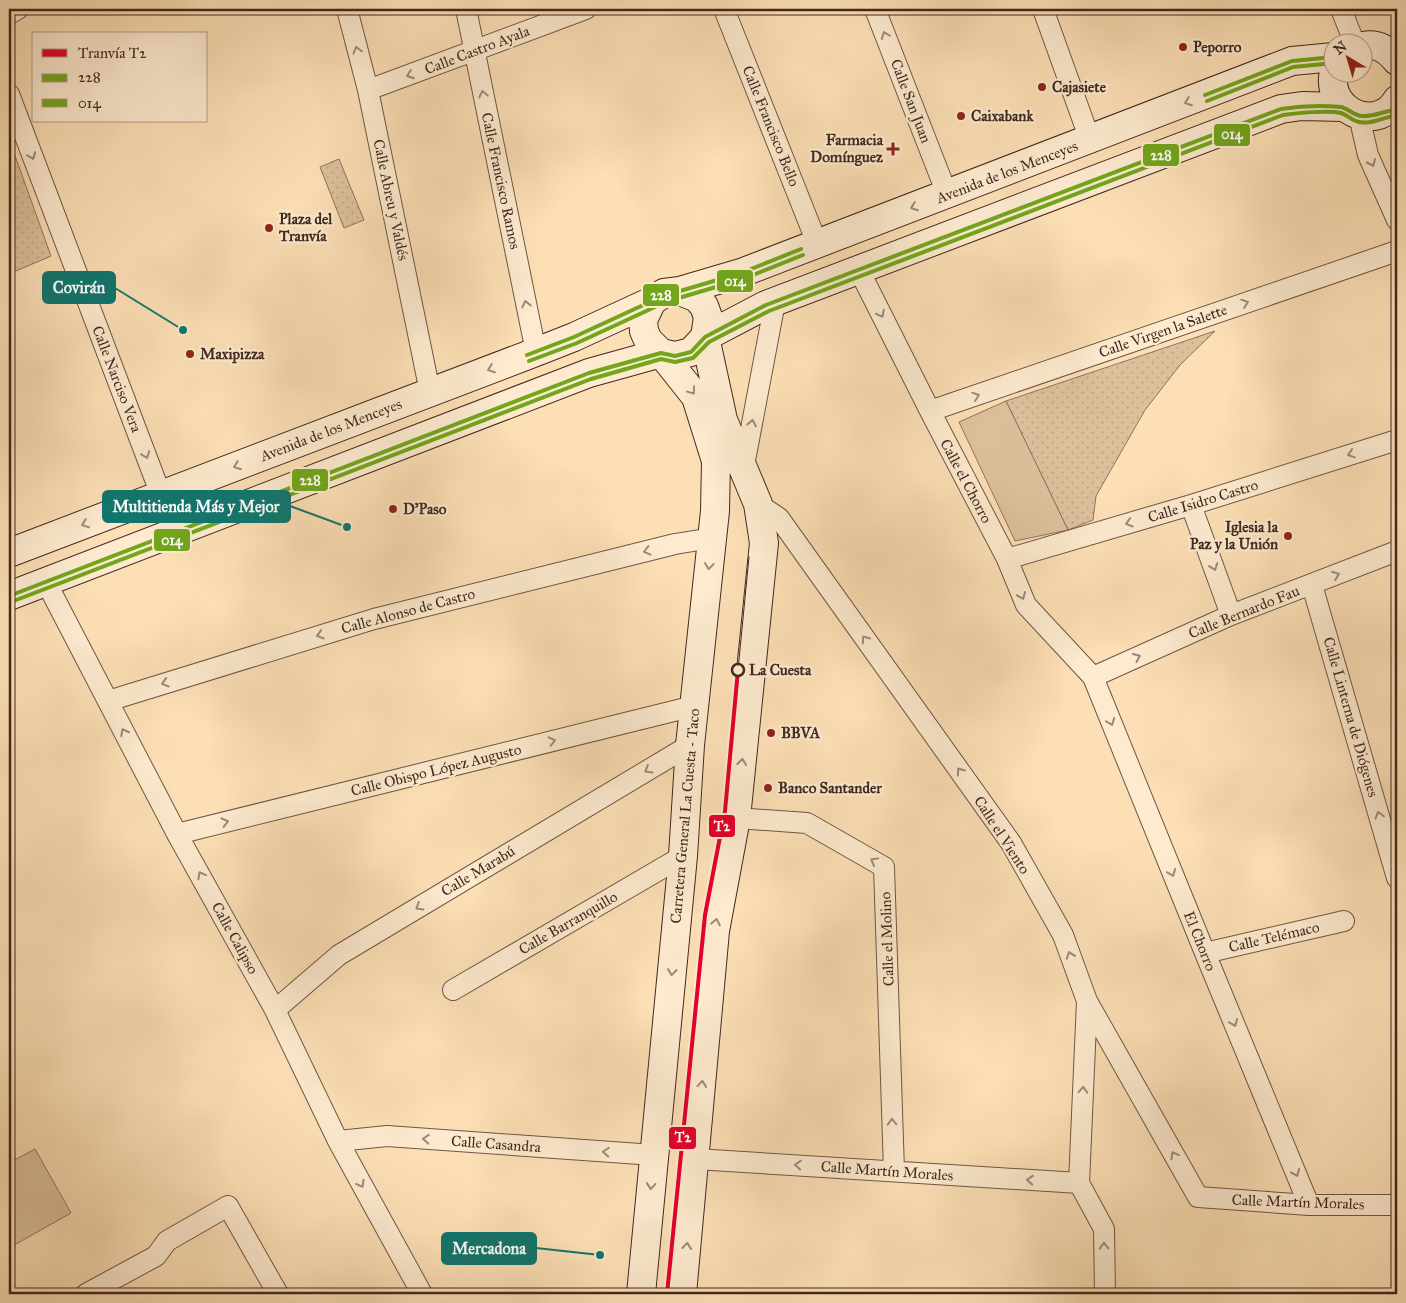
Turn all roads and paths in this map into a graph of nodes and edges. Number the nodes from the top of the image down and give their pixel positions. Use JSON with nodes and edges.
{"nodes":[{"id":1,"x":18,"y":9,"type":"edge"},
{"id":2,"x":347,"y":9,"type":"edge"},
{"id":3,"x":466,"y":9,"type":"edge"},
{"id":4,"x":586,"y":9,"type":"edge"},
{"id":5,"x":724,"y":9,"type":"edge"},
{"id":6,"x":875,"y":9,"type":"edge"},
{"id":7,"x":1043,"y":9,"type":"edge"},
{"id":8,"x":1341,"y":9,"type":"edge"},
{"id":9,"x":9,"y":14,"type":"edge"},
{"id":10,"x":1350,"y":32,"type":"edge"},
{"id":11,"x":1374,"y":44,"type":"edge"},
{"id":12,"x":474,"y":51,"type":"junction"},
{"id":13,"x":1395,"y":54,"type":"edge"},
{"id":14,"x":1324,"y":58,"type":"edge"},
{"id":15,"x":1334,"y":82,"type":"edge"},
{"id":16,"x":368,"y":90,"type":"junction"},
{"id":17,"x":9,"y":94,"type":"edge"},
{"id":18,"x":1395,"y":106,"type":"edge"},
{"id":19,"x":1351,"y":111,"type":"junction"},
{"id":20,"x":1090,"y":140,"type":"junction"},
{"id":21,"x":948,"y":194,"type":"junction"},
{"id":22,"x":1397,"y":220,"type":"edge"},
{"id":23,"x":817,"y":243,"type":"junction"},
{"id":24,"x":1397,"y":251,"type":"edge"},
{"id":25,"x":859,"y":270,"type":"junction"},
{"id":26,"x":680,"y":291,"type":"junction"},
{"id":27,"x":652,"y":301,"type":"junction"},
{"id":28,"x":775,"y":302,"type":"junction"},
{"id":29,"x":705,"y":337,"type":"junction"},
{"id":30,"x":536,"y":352,"type":"junction"},
{"id":31,"x":662,"y":353,"type":"junction"},
{"id":32,"x":430,"y":392,"type":"junction"},
{"id":33,"x":930,"y":412,"type":"junction"},
{"id":34,"x":1397,"y":440,"type":"edge"},
{"id":35,"x":743,"y":471,"type":"junction"},
{"id":36,"x":161,"y":495,"type":"junction"},
{"id":37,"x":758,"y":504,"type":"junction"},
{"id":38,"x":1191,"y":505,"type":"junction"},
{"id":39,"x":715,"y":511,"type":"junction"},
{"id":40,"x":712,"y":538,"type":"junction"},
{"id":41,"x":11,"y":546,"type":"edge"},
{"id":42,"x":1397,"y":551,"type":"edge"},
{"id":43,"x":1007,"y":559,"type":"junction"},
{"id":44,"x":46,"y":582,"type":"junction"},
{"id":45,"x":1312,"y":585,"type":"junction"},
{"id":46,"x":9,"y":596,"type":"edge"},
{"id":47,"x":1231,"y":615,"type":"junction"},
{"id":48,"x":1093,"y":677,"type":"junction"},
{"id":49,"x":108,"y":701,"type":"junction"},
{"id":50,"x":694,"y":706,"type":"junction"},
{"id":51,"x":690,"y":744,"type":"junction"},
{"id":52,"x":736,"y":818,"type":"junction"},
{"id":53,"x":177,"y":834,"type":"junction"},
{"id":54,"x":683,"y":856,"type":"junction"},
{"id":55,"x":1397,"y":878,"type":"edge"},
{"id":56,"x":1344,"y":921,"type":"dead end"},
{"id":57,"x":1204,"y":953,"type":"junction"},
{"id":58,"x":453,"y":990,"type":"dead end"},
{"id":59,"x":1087,"y":1001,"type":"junction"},
{"id":60,"x":275,"y":1010,"type":"junction"},
{"id":61,"x":338,"y":1141,"type":"junction"},
{"id":62,"x":654,"y":1155,"type":"junction"},
{"id":63,"x":695,"y":1159,"type":"junction"},
{"id":64,"x":894,"y":1171,"type":"junction"},
{"id":65,"x":1079,"y":1183,"type":"junction"},
{"id":66,"x":1198,"y":1197,"type":"joint"},
{"id":67,"x":1397,"y":1204,"type":"edge"},
{"id":68,"x":1309,"y":1205,"type":"junction"},
{"id":69,"x":86,"y":1294,"type":"edge"},
{"id":70,"x":278,"y":1294,"type":"edge"},
{"id":71,"x":422,"y":1294,"type":"edge"},
{"id":72,"x":641,"y":1294,"type":"edge"},
{"id":73,"x":682,"y":1294,"type":"edge"},
{"id":74,"x":1105,"y":1294,"type":"edge"}],
"edges":[{"from":1,"to":9,"type":"street"},
{"from":16,"to":2,"type":"street","name":"Calle Abreu y Valdés","one_way":true},
{"from":3,"to":12,"type":"street","name":"Calle Francisco Ramos"},
{"from":4,"to":12,"type":"street","name":"Calle Castro Ayala"},
{"from":5,"to":23,"type":"street","name":"Calle Francisco Bello"},
{"from":21,"to":6,"type":"street","name":"Calle San Juan","one_way":true},
{"from":7,"to":20,"type":"street"},
{"from":8,"to":10,"type":"street"},
{"from":11,"to":13,"type":"main road"},
{"from":12,"to":16,"type":"street","name":"Calle Castro Ayala","one_way":true},
{"from":30,"to":12,"type":"street","name":"Calle Francisco Ramos","one_way":true},
{"from":14,"to":20,"type":"main road","name":"Avenida de los Menceyes","one_way":true},
{"from":15,"to":19,"type":"main road"},
{"from":16,"to":32,"type":"street","name":"Calle Abreu y Valdés"},
{"from":17,"to":36,"type":"street","name":"Calle Narciso Vera","one_way":true},
{"from":18,"to":19,"type":"main road"},
{"from":19,"to":22,"type":"street","one_way":true},
{"from":19,"to":25,"type":"main road"},
{"from":20,"to":21,"type":"main road","name":"Avenida de los Menceyes"},
{"from":21,"to":23,"type":"main road","name":"Avenida de los Menceyes","one_way":true},
{"from":23,"to":26,"type":"main road","name":"Avenida de los Menceyes"},
{"from":33,"to":24,"type":"street","name":"Calle Virgen la Salette","one_way":true},
{"from":25,"to":28,"type":"main road"},
{"from":25,"to":33,"type":"street","name":"Calle el Chorro","one_way":true},
{"from":26,"to":27,"type":"main road"},
{"from":26,"to":29,"type":"main road"},
{"from":27,"to":30,"type":"main road","name":"Avenida de los Menceyes"},
{"from":27,"to":31,"type":"main road"},
{"from":28,"to":29,"type":"main road"},
{"from":35,"to":28,"type":"street","one_way":true},
{"from":29,"to":31,"type":"main road"},
{"from":29,"to":35,"type":"main road"},
{"from":30,"to":32,"type":"main road","name":"Avenida de los Menceyes","one_way":true},
{"from":31,"to":39,"type":"main road","name":"Carretera General La Cuesta - Taco","one_way":true},
{"from":31,"to":44,"type":"main road"},
{"from":32,"to":36,"type":"main road","name":"Avenida de los Menceyes","one_way":true},
{"from":33,"to":43,"type":"street","name":"Calle el Chorro"},
{"from":34,"to":38,"type":"street","name":"Calle Isidro Castro","one_way":true},
{"from":35,"to":37,"type":"main road"},
{"from":36,"to":41,"type":"main road","name":"Avenida de los Menceyes","one_way":true},
{"from":37,"to":39,"type":"main road"},
{"from":52,"to":37,"type":"main road","one_way":true},
{"from":59,"to":37,"type":"street","name":"Calle el Viento","one_way":true},
{"from":38,"to":43,"type":"street","name":"Calle Isidro Castro","one_way":true},
{"from":38,"to":47,"type":"street","one_way":true},
{"from":39,"to":40,"type":"main road","name":"Carretera General La Cuesta - Taco"},
{"from":40,"to":49,"type":"street","name":"Calle Alonso de Castro","one_way":true},
{"from":40,"to":50,"type":"main road","name":"Carretera General La Cuesta - Taco","one_way":true},
{"from":45,"to":42,"type":"street","name":"Calle Bernardo Fau","one_way":true},
{"from":43,"to":48,"type":"street","name":"Calle el Chorro","one_way":true},
{"from":44,"to":46,"type":"main road"},
{"from":44,"to":49,"type":"street","name":"Calle Calipso"},
{"from":45,"to":47,"type":"street","name":"Calle Bernardo Fau"},
{"from":55,"to":45,"type":"street","name":"Calle Linterna de Diógenes","one_way":true},
{"from":48,"to":47,"type":"street","name":"Calle Bernardo Fau","one_way":true},
{"from":48,"to":57,"type":"street","name":"El Chorro","one_way":true},
{"from":53,"to":49,"type":"street","name":"Calle Calipso","one_way":true},
{"from":50,"to":51,"type":"main road","name":"Carretera General La Cuesta - Taco"},
{"from":53,"to":50,"type":"street","name":"Calle Obispo López Augusto","one_way":true},
{"from":51,"to":54,"type":"main road","name":"Carretera General La Cuesta - Taco"},
{"from":51,"to":60,"type":"street","name":"Calle Marabú","one_way":true},
{"from":63,"to":52,"type":"main road","one_way":true},
{"from":64,"to":52,"type":"street","name":"Calle el Molino","one_way":true},
{"from":60,"to":53,"type":"street","name":"Calle Calipso","one_way":true},
{"from":54,"to":58,"type":"street","name":"Calle Barranquillo"},
{"from":54,"to":62,"type":"main road","name":"Carretera General La Cuesta - Taco","one_way":true},
{"from":56,"to":57,"type":"street","name":"Calle Telémaco"},
{"from":57,"to":68,"type":"street","name":"El Chorro","one_way":true},
{"from":65,"to":59,"type":"street","one_way":true},
{"from":66,"to":59,"type":"street","name":"Calle el Viento","one_way":true},
{"from":60,"to":61,"type":"street","name":"Calle Calipso"},
{"from":62,"to":61,"type":"street","name":"Calle Casandra","one_way":true},
{"from":61,"to":71,"type":"street","name":"Calle Calipso","one_way":true},
{"from":62,"to":72,"type":"main road","name":"Carretera General La Cuesta - Taco","one_way":true},
{"from":64,"to":63,"type":"street","name":"Calle Martín Morales","one_way":true},
{"from":73,"to":63,"type":"main road","one_way":true},
{"from":65,"to":64,"type":"street","name":"Calle Martín Morales","one_way":true},
{"from":74,"to":65,"type":"street","one_way":true},
{"from":66,"to":68,"type":"street","name":"Calle Martín Morales"},
{"from":67,"to":68,"type":"street","name":"Calle Martín Morales"},
{"from":69,"to":70,"type":"street"}]}
